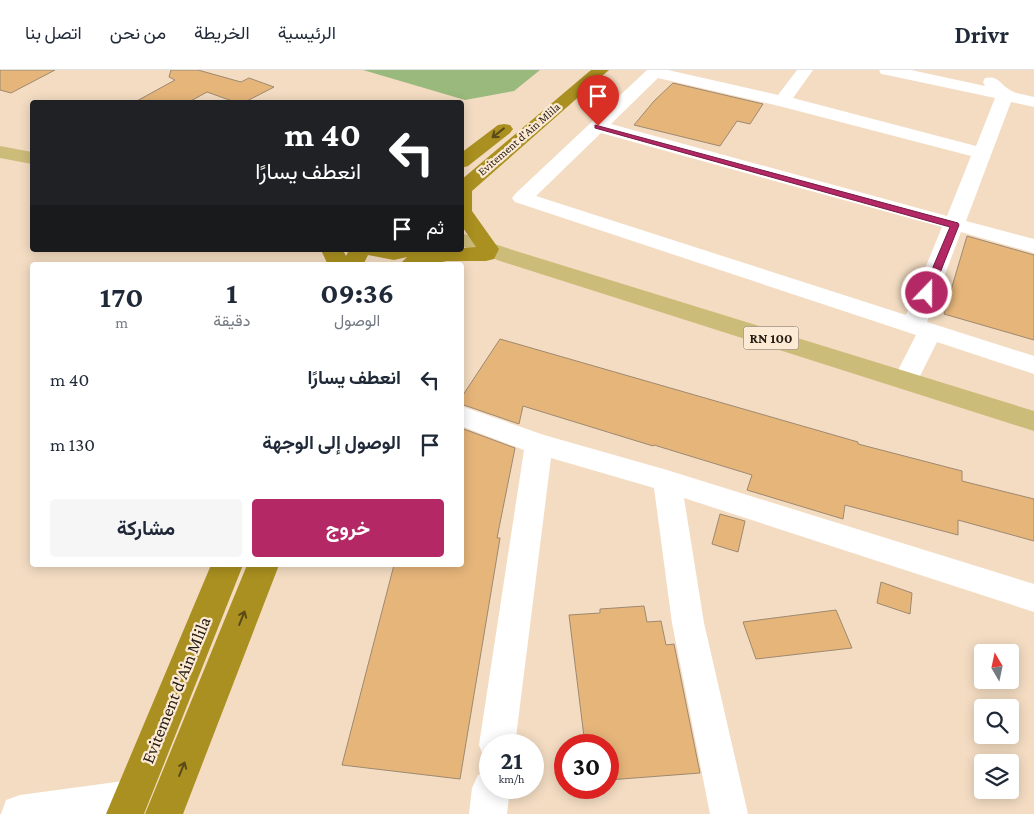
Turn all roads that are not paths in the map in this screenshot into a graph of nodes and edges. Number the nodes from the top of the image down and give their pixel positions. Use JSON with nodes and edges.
{"nodes":[{"id":1,"x":578,"y":70,"type":"edge"},
{"id":2,"x":601,"y":70,"type":"edge"},
{"id":3,"x":805,"y":70,"type":"edge"},
{"id":4,"x":888,"y":70,"type":"edge"},
{"id":5,"x":978,"y":70,"type":"edge"},
{"id":6,"x":656,"y":71,"type":"edge"},
{"id":7,"x":1005,"y":95,"type":"junction"},
{"id":8,"x":782,"y":102,"type":"junction"},
{"id":9,"x":1034,"y":102,"type":"edge"},
{"id":10,"x":531,"y":108,"type":"dead end"},
{"id":11,"x":516,"y":119,"type":"dead end"},
{"id":12,"x":598,"y":126,"type":"junction"},
{"id":13,"x":0,"y":152,"type":"edge"},
{"id":14,"x":982,"y":153,"type":"junction"},
{"id":15,"x":30,"y":158,"type":"edge"},
{"id":16,"x":464,"y":160,"type":"edge"},
{"id":17,"x":464,"y":187,"type":"edge"},
{"id":18,"x":464,"y":214,"type":"edge"},
{"id":19,"x":955,"y":225,"type":"junction"},
{"id":20,"x":464,"y":240,"type":"edge"},
{"id":21,"x":1034,"y":246,"type":"edge"},
{"id":22,"x":464,"y":251,"type":"edge"},
{"id":23,"x":411,"y":252,"type":"edge"},
{"id":24,"x":494,"y":253,"type":"junction"},
{"id":25,"x":403,"y":262,"type":"edge"},
{"id":26,"x":415,"y":262,"type":"edge"},
{"id":27,"x":922,"y":329,"type":"junction"},
{"id":28,"x":1034,"y":365,"type":"edge"},
{"id":29,"x":906,"y":380,"type":"junction"},
{"id":30,"x":464,"y":417,"type":"edge"},
{"id":31,"x":1034,"y":421,"type":"edge"},
{"id":32,"x":539,"y":444,"type":"junction"},
{"id":33,"x":667,"y":481,"type":"junction"},
{"id":34,"x":226,"y":567,"type":"edge"},
{"id":35,"x":262,"y":567,"type":"edge"},
{"id":36,"x":1034,"y":598,"type":"edge"},
{"id":37,"x":499,"y":734,"type":"edge"},
{"id":38,"x":490,"y":799,"type":"edge"},
{"id":39,"x":140,"y":809,"type":"edge"},
{"id":40,"x":20,"y":814,"type":"edge"},
{"id":41,"x":488,"y":814,"type":"edge"},
{"id":42,"x":729,"y":814,"type":"edge"}],
"edges":[{"from":1,"to":10,"type":"highway","name":"Evitement d'Ain Mlila"},
{"from":2,"to":17,"type":"highway","name":"Evitement d'Ain Mlila"},
{"from":3,"to":8,"type":"street"},
{"from":4,"to":7,"type":"street"},
{"from":5,"to":7,"type":"street"},
{"from":6,"to":8,"type":"street"},
{"from":6,"to":12,"type":"street"},
{"from":7,"to":9,"type":"street"},
{"from":7,"to":14,"type":"street"},
{"from":8,"to":14,"type":"street"},
{"from":11,"to":16,"type":"highway","name":"Evitement d'Ain Mlila","one_way":true},
{"from":12,"to":19,"type":"street"},
{"from":12,"to":27,"type":"street"},
{"from":13,"to":15,"type":"main road"},
{"from":14,"to":19,"type":"street"},
{"from":18,"to":24,"type":"highway"},
{"from":19,"to":21,"type":"street"},
{"from":19,"to":27,"type":"street"},
{"from":20,"to":24,"type":"main road","number":"RN 100"},
{"from":22,"to":24,"type":"main road","number":"RN 100"},
{"from":23,"to":25,"type":"highway"},
{"from":24,"to":26,"type":"highway"},
{"from":24,"to":29,"type":"main road","number":"RN 100"},
{"from":27,"to":28,"type":"street"},
{"from":27,"to":29,"type":"street"},
{"from":29,"to":31,"type":"main road","number":"RN 100"},
{"from":30,"to":32,"type":"street"},
{"from":32,"to":33,"type":"street"},
{"from":32,"to":37,"type":"street"},
{"from":33,"to":36,"type":"street"},
{"from":33,"to":42,"type":"street"},
{"from":34,"to":39,"type":"highway","name":"Evitement d'Ain Mlila"},
{"from":39,"to":35,"type":"highway","one_way":true},
{"from":38,"to":41,"type":"street"},
{"from":39,"to":40,"type":"street"}]}
